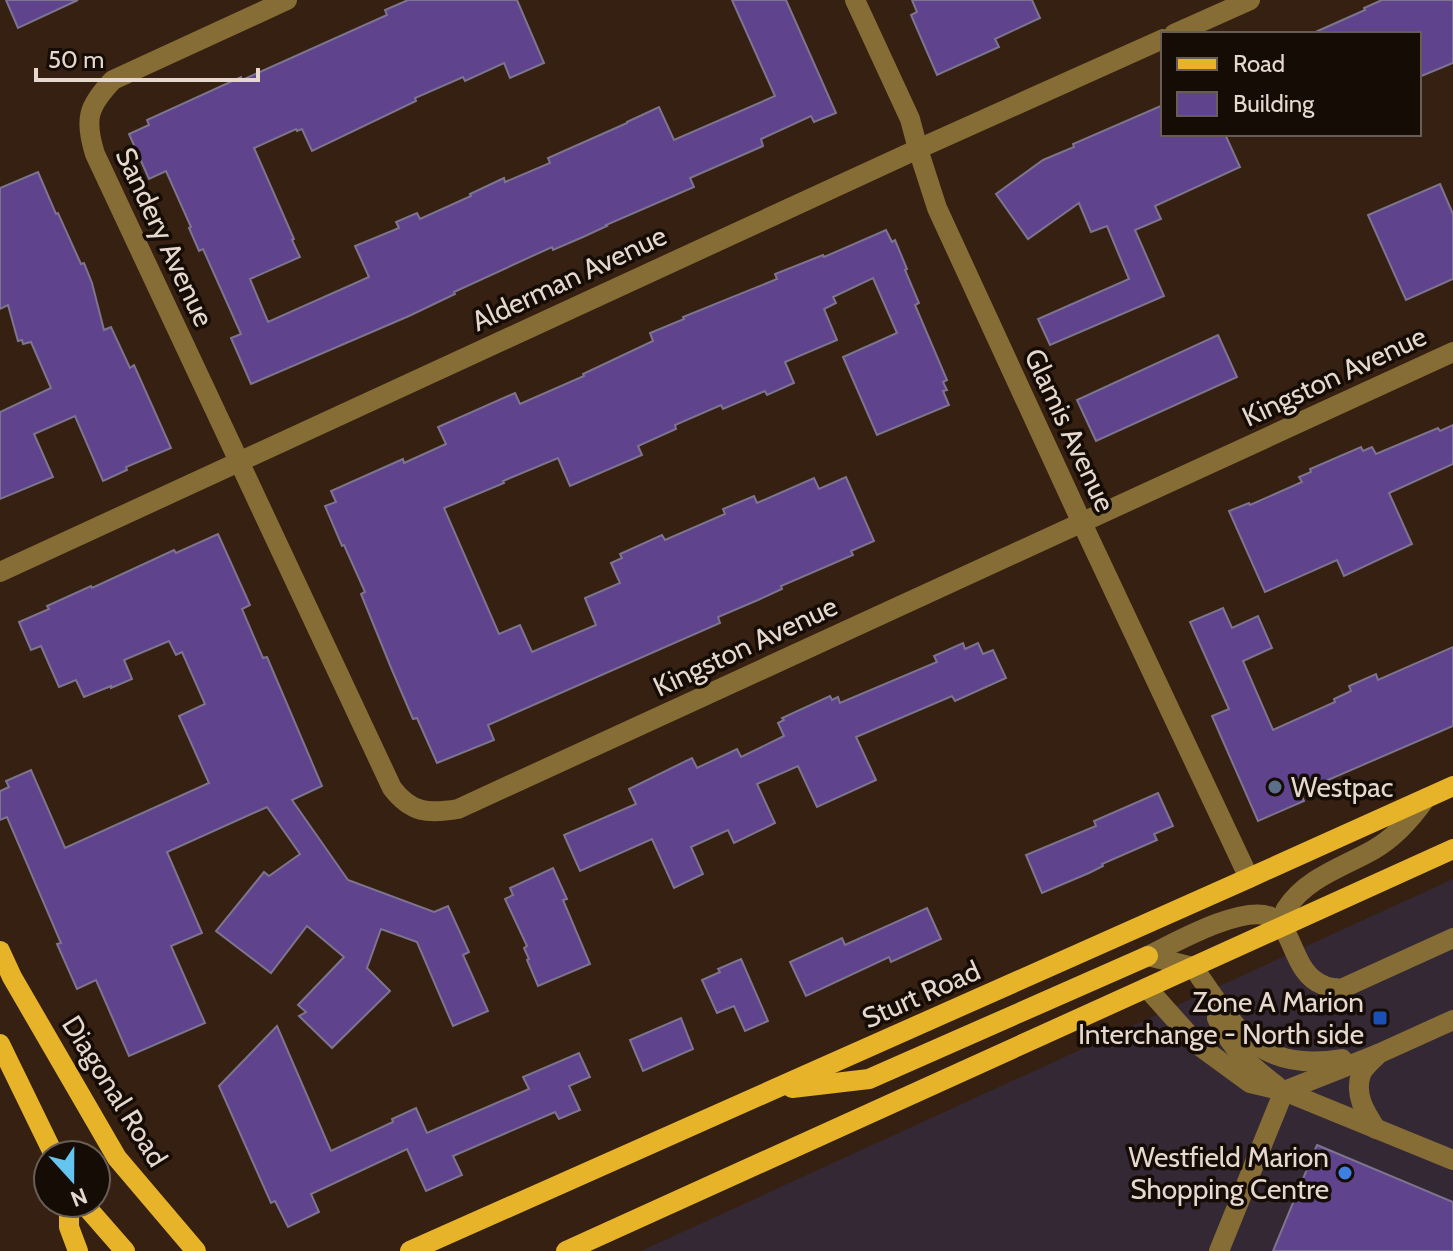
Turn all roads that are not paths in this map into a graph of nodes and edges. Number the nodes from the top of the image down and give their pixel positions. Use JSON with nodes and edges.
{"nodes":[{"id":1,"x":287,"y":0,"type":"edge"},
{"id":2,"x":855,"y":0,"type":"edge"},
{"id":3,"x":1250,"y":0,"type":"edge"},
{"id":4,"x":1178,"y":32,"type":"edge"},
{"id":5,"x":1161,"y":40,"type":"edge"},
{"id":6,"x":918,"y":149,"type":"junction"},
{"id":7,"x":1453,"y":352,"type":"edge"},
{"id":8,"x":239,"y":461,"type":"junction"},
{"id":9,"x":1082,"y":523,"type":"junction"},
{"id":10,"x":0,"y":572,"type":"edge"},
{"id":11,"x":1453,"y":786,"type":"edge"},
{"id":12,"x":1426,"y":798,"type":"junction"},
{"id":13,"x":1453,"y":849,"type":"edge"},
{"id":14,"x":1249,"y":878,"type":"junction"},
{"id":15,"x":1282,"y":926,"type":"junction"},
{"id":16,"x":1453,"y":938,"type":"edge"},
{"id":17,"x":0,"y":951,"type":"edge"},
{"id":18,"x":1148,"y":956,"type":"junction"},
{"id":19,"x":1193,"y":967,"type":"junction"},
{"id":20,"x":1147,"y":988,"type":"junction"},
{"id":21,"x":1453,"y":1020,"type":"edge"},
{"id":22,"x":0,"y":1044,"type":"edge"},
{"id":23,"x":1378,"y":1054,"type":"junction"},
{"id":24,"x":772,"y":1091,"type":"junction"},
{"id":25,"x":1284,"y":1091,"type":"junction"},
{"id":26,"x":1376,"y":1129,"type":"junction"},
{"id":27,"x":46,"y":1139,"type":"edge"},
{"id":28,"x":1453,"y":1160,"type":"edge"},
{"id":29,"x":69,"y":1219,"type":"edge"},
{"id":30,"x":97,"y":1219,"type":"edge"},
{"id":31,"x":78,"y":1251,"type":"edge"},
{"id":32,"x":125,"y":1251,"type":"edge"},
{"id":33,"x":196,"y":1251,"type":"edge"},
{"id":34,"x":410,"y":1251,"type":"edge"},
{"id":35,"x":566,"y":1251,"type":"edge"},
{"id":36,"x":1219,"y":1251,"type":"edge"}],
"edges":[{"from":1,"to":8,"type":"street","name":"Sandery Avenue"},
{"from":2,"to":6,"type":"street","name":"Glamis Avenue"},
{"from":3,"to":4,"type":"street"},
{"from":5,"to":6,"type":"street","name":"Alderman Avenue"},
{"from":6,"to":8,"type":"street","name":"Alderman Avenue"},
{"from":6,"to":9,"type":"street","name":"Glamis Avenue"},
{"from":7,"to":9,"type":"street","name":"Kingston Avenue"},
{"from":8,"to":9,"type":"street","name":"Kingston Avenue"},
{"from":8,"to":10,"type":"street","name":"Alderman Avenue"},
{"from":9,"to":14,"type":"street","name":"Glamis Avenue"},
{"from":11,"to":12,"type":"main road","name":"Sturt Road"},
{"from":12,"to":14,"type":"main road","name":"Sturt Road"},
{"from":12,"to":15,"type":"street"},
{"from":13,"to":15,"type":"main road"},
{"from":14,"to":24,"type":"main road","name":"Sturt Road"},
{"from":15,"to":16,"type":"street"},
{"from":15,"to":18,"type":"street"},
{"from":15,"to":19,"type":"main road"},
{"from":17,"to":33,"type":"main road","name":"Diagonal Road"},
{"from":18,"to":19,"type":"street"},
{"from":18,"to":24,"type":"main road"},
{"from":19,"to":20,"type":"main road"},
{"from":19,"to":23,"type":"street"},
{"from":19,"to":25,"type":"street"},
{"from":20,"to":25,"type":"street"},
{"from":20,"to":35,"type":"main road"},
{"from":21,"to":23,"type":"street"},
{"from":22,"to":27,"type":"main road"},
{"from":23,"to":25,"type":"street"},
{"from":23,"to":26,"type":"street"},
{"from":24,"to":34,"type":"main road","name":"Sturt Road"},
{"from":25,"to":26,"type":"street"},
{"from":25,"to":36,"type":"street"},
{"from":26,"to":28,"type":"street"},
{"from":29,"to":31,"type":"main road"},
{"from":30,"to":32,"type":"main road"}]}
